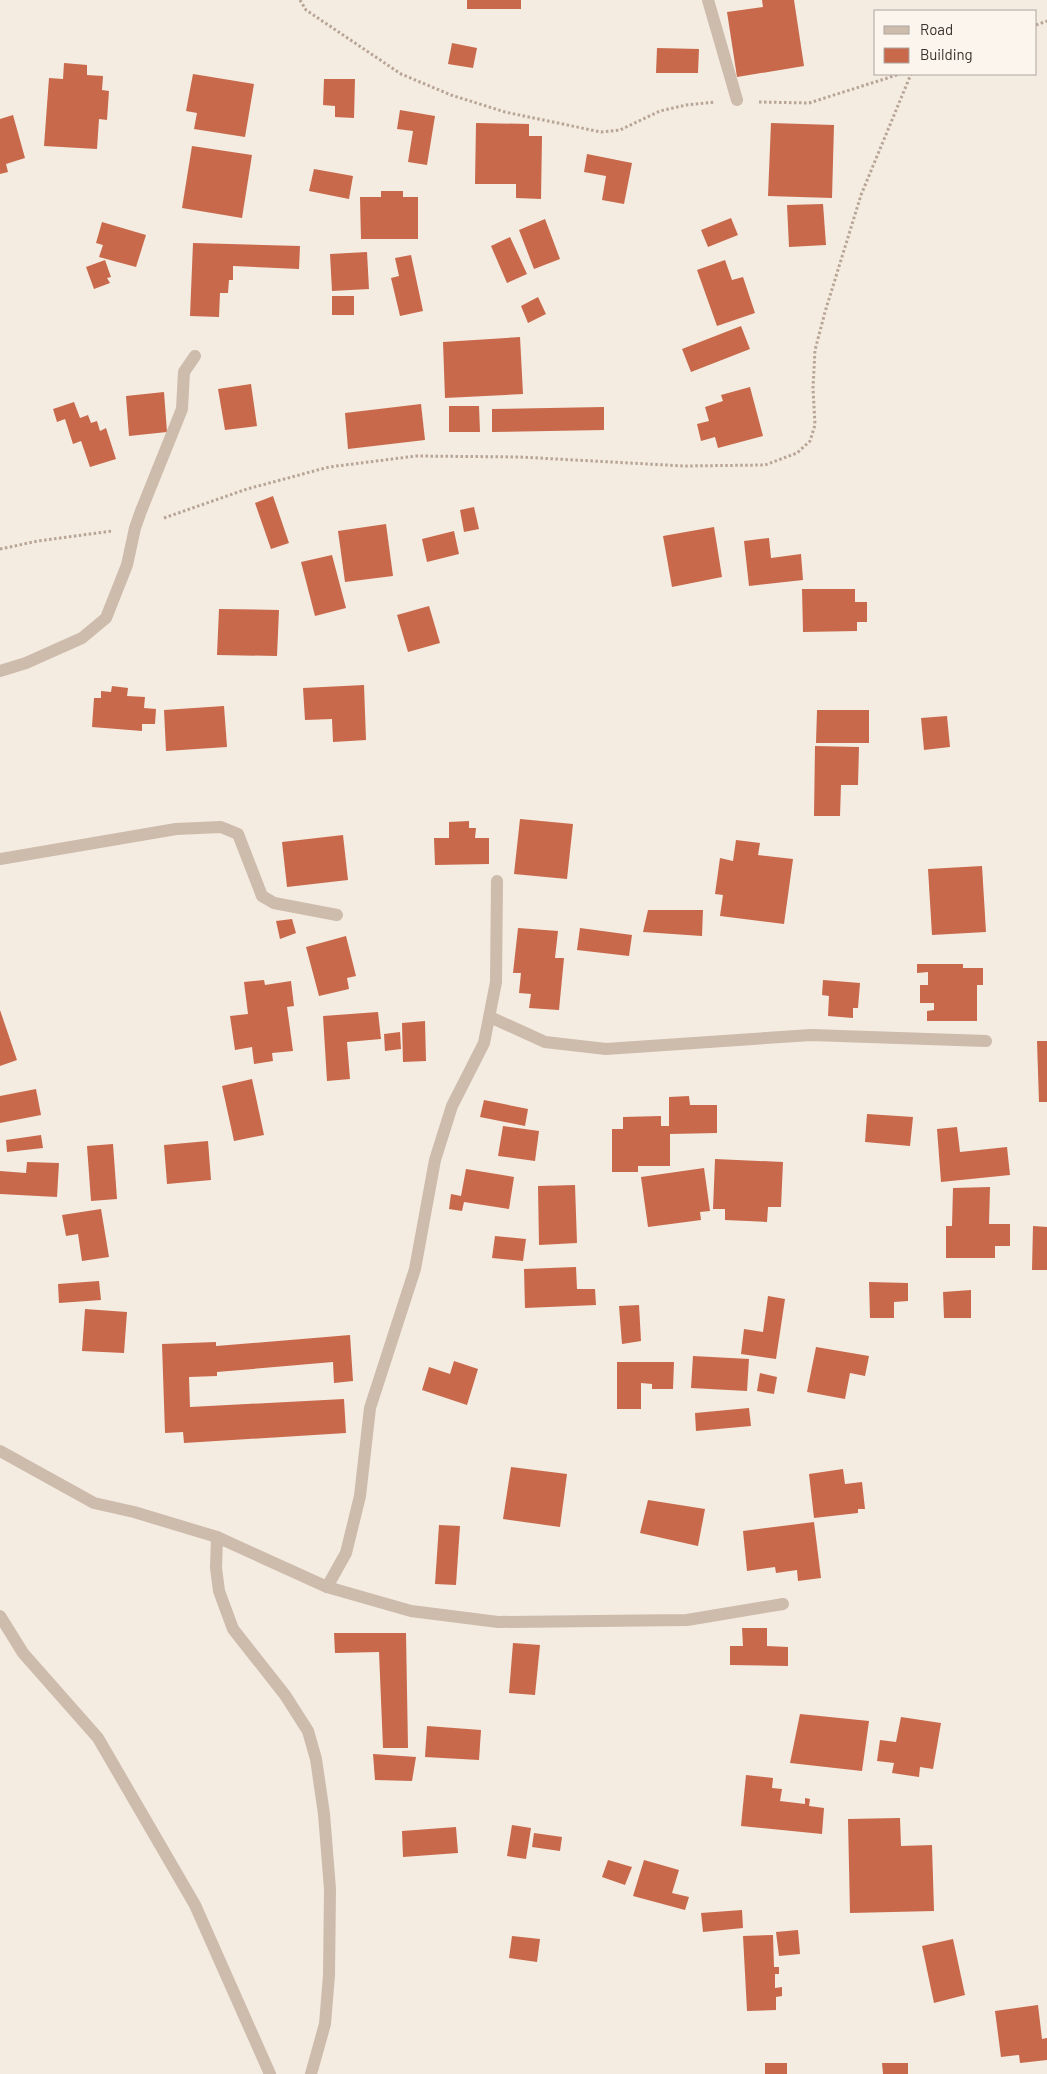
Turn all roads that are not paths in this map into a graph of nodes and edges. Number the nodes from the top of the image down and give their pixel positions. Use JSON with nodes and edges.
{"nodes":[{"id":1,"x":708,"y":0,"type":"edge"},
{"id":2,"x":737,"y":100,"type":"road end"},
{"id":3,"x":195,"y":356,"type":"dead end"},
{"id":4,"x":0,"y":670,"type":"edge"},
{"id":5,"x":0,"y":859,"type":"edge"},
{"id":6,"x":497,"y":881,"type":"dead end"},
{"id":7,"x":337,"y":915,"type":"dead end"},
{"id":8,"x":490,"y":1017,"type":"junction"},
{"id":9,"x":986,"y":1041,"type":"dead end"},
{"id":10,"x":0,"y":1451,"type":"edge"},
{"id":11,"x":217,"y":1538,"type":"junction"},
{"id":12,"x":327,"y":1588,"type":"junction"},
{"id":13,"x":783,"y":1604,"type":"dead end"},
{"id":14,"x":0,"y":1616,"type":"edge"},
{"id":15,"x":270,"y":2074,"type":"edge"},
{"id":16,"x":311,"y":2074,"type":"edge"}],
"edges":[{"from":1,"to":2,"type":"street"},
{"from":3,"to":4,"type":"street"},
{"from":5,"to":7,"type":"street"},
{"from":6,"to":8,"type":"street"},
{"from":8,"to":9,"type":"street"},
{"from":8,"to":12,"type":"street"},
{"from":10,"to":11,"type":"street"},
{"from":11,"to":12,"type":"street"},
{"from":11,"to":16,"type":"street"},
{"from":12,"to":13,"type":"street"},
{"from":14,"to":15,"type":"street"}]}
